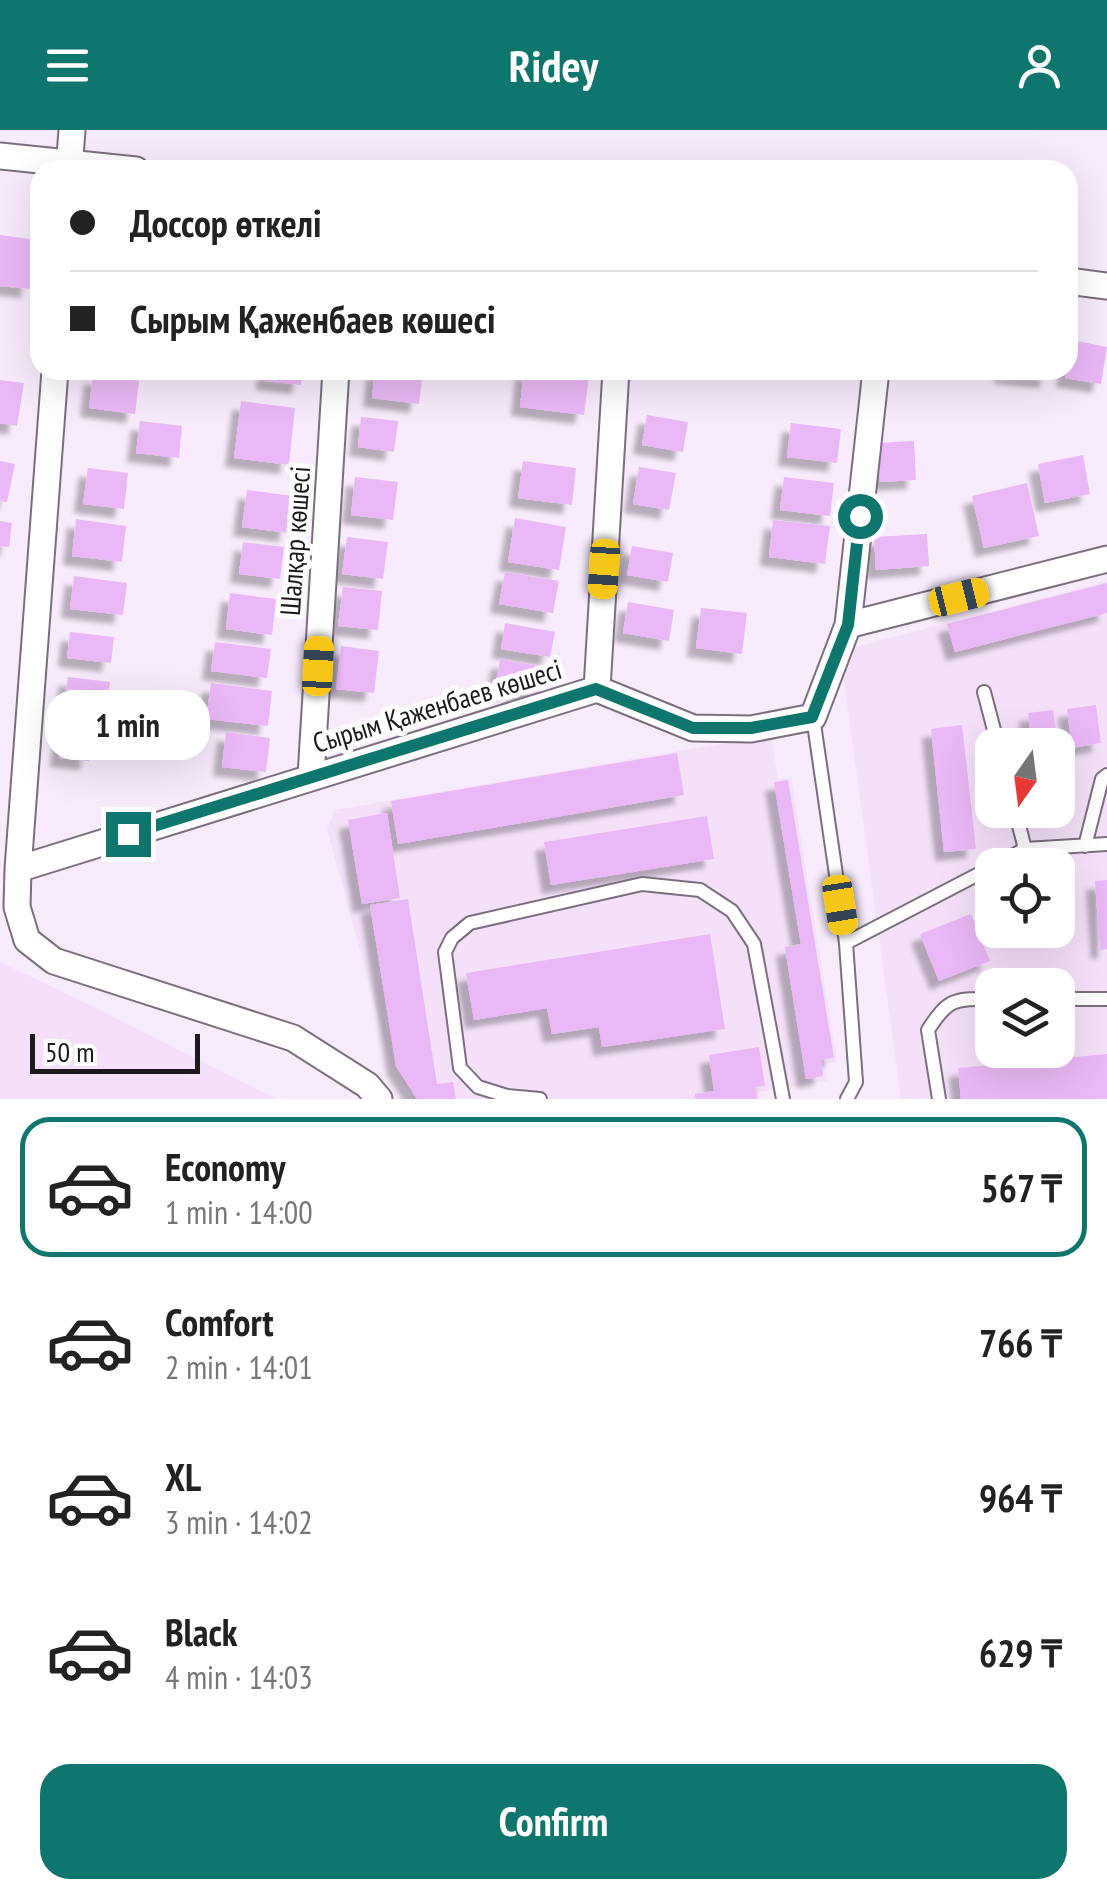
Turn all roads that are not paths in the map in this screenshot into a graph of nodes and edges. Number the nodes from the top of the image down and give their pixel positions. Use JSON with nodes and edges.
{"nodes":[{"id":1,"x":72,"y":130,"type":"edge"},
{"id":2,"x":0,"y":156,"type":"edge"},
{"id":3,"x":30,"y":160,"type":"edge"},
{"id":4,"x":70,"y":160,"type":"edge"},
{"id":5,"x":1078,"y":282,"type":"edge"},
{"id":6,"x":1107,"y":286,"type":"edge"},
{"id":7,"x":53,"y":380,"type":"edge"},
{"id":8,"x":335,"y":380,"type":"edge"},
{"id":9,"x":615,"y":380,"type":"edge"},
{"id":10,"x":875,"y":380,"type":"edge"},
{"id":11,"x":1107,"y":559,"type":"edge"},
{"id":12,"x":848,"y":625,"type":"junction"},
{"id":13,"x":596,"y":689,"type":"junction"},
{"id":14,"x":984,"y":692,"type":"dead end"},
{"id":15,"x":812,"y":717,"type":"junction"},
{"id":16,"x":994,"y":728,"type":"edge"},
{"id":17,"x":1107,"y":775,"type":"edge"},
{"id":18,"x":311,"y":776,"type":"junction"},
{"id":19,"x":1107,"y":844,"type":"edge"},
{"id":20,"x":1085,"y":846,"type":"junction"},
{"id":21,"x":1045,"y":848,"type":"edge"},
{"id":22,"x":18,"y":868,"type":"junction"},
{"id":23,"x":975,"y":876,"type":"edge"},
{"id":24,"x":846,"y":943,"type":"junction"},
{"id":25,"x":975,"y":999,"type":"edge"},
{"id":26,"x":1075,"y":999,"type":"edge"},
{"id":27,"x":1107,"y":999,"type":"edge"},
{"id":28,"x":378,"y":1099,"type":"edge"},
{"id":29,"x":540,"y":1099,"type":"edge"},
{"id":30,"x":783,"y":1099,"type":"edge"},
{"id":31,"x":847,"y":1099,"type":"edge"},
{"id":32,"x":940,"y":1099,"type":"edge"}],
"edges":[{"from":1,"to":4,"type":"street"},
{"from":2,"to":3,"type":"street"},
{"from":5,"to":6,"type":"street"},
{"from":7,"to":22,"type":"street"},
{"from":8,"to":18,"type":"street","name":"Шалқар көшесі"},
{"from":9,"to":13,"type":"street"},
{"from":10,"to":12,"type":"street"},
{"from":11,"to":12,"type":"street"},
{"from":12,"to":15,"type":"street"},
{"from":13,"to":15,"type":"street","name":"Сырым Қаженбаев көшесі"},
{"from":13,"to":18,"type":"street","name":"Сырым Қаженбаев көшесі"},
{"from":14,"to":16,"type":"lane"},
{"from":15,"to":24,"type":"lane"},
{"from":17,"to":20,"type":"lane"},
{"from":18,"to":22,"type":"street","name":"Сырым Қаженбаев көшесі"},
{"from":19,"to":20,"type":"lane"},
{"from":20,"to":21,"type":"lane"},
{"from":22,"to":28,"type":"street"},
{"from":23,"to":24,"type":"lane"},
{"from":24,"to":31,"type":"lane"},
{"from":25,"to":32,"type":"lane"},
{"from":26,"to":27,"type":"lane"},
{"from":29,"to":30,"type":"lane"}]}
